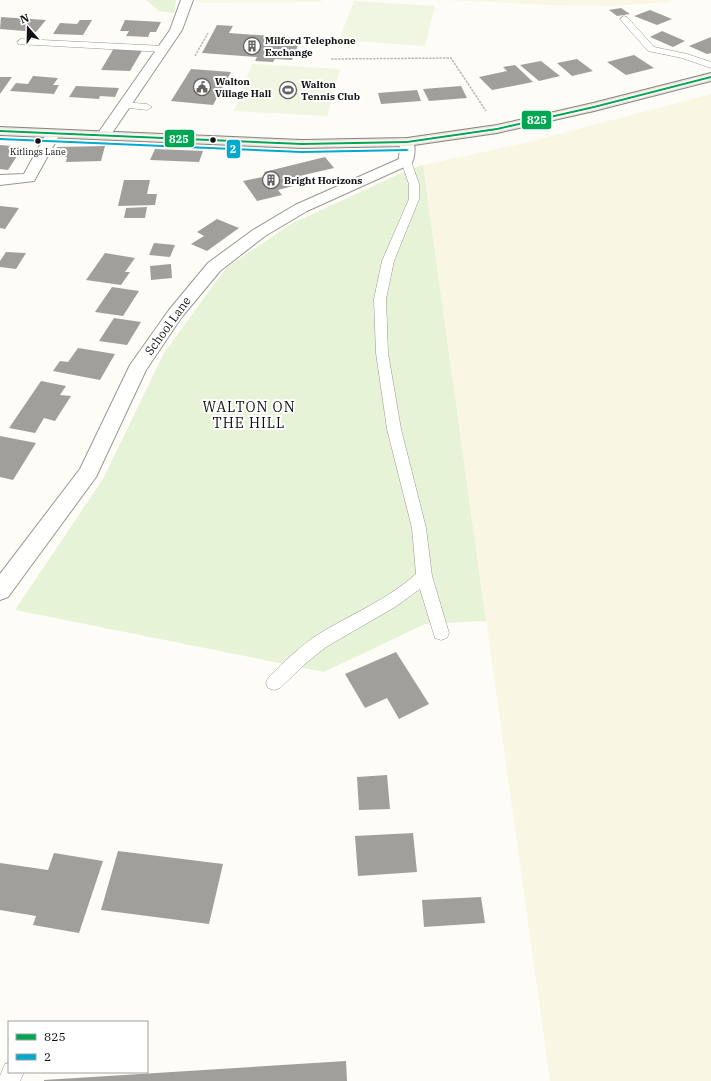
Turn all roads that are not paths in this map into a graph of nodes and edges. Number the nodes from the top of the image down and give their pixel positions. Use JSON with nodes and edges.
{"nodes":[{"id":1,"x":187,"y":0,"type":"edge"},
{"id":2,"x":624,"y":19,"type":"dead end"},
{"id":3,"x":21,"y":42,"type":"dead end"},
{"id":4,"x":164,"y":49,"type":"junction"},
{"id":5,"x":711,"y":64,"type":"edge"},
{"id":6,"x":711,"y":77,"type":"edge"},
{"id":7,"x":124,"y":105,"type":"junction"},
{"id":8,"x":147,"y":107,"type":"dead end"},
{"id":9,"x":0,"y":131,"type":"edge"},
{"id":10,"x":53,"y":134,"type":"junction"},
{"id":11,"x":103,"y":136,"type":"junction"},
{"id":12,"x":407,"y":142,"type":"junction"},
{"id":13,"x":406,"y":161,"type":"junction"},
{"id":14,"x":0,"y":180,"type":"edge"},
{"id":15,"x":424,"y":576,"type":"junction"},
{"id":16,"x":0,"y":591,"type":"edge"},
{"id":17,"x":441,"y":633,"type":"dead end"},
{"id":18,"x":274,"y":683,"type":"dead end"}],
"edges":[{"from":1,"to":4,"type":"street"},
{"from":2,"to":5,"type":"lane"},
{"from":3,"to":4,"type":"lane"},
{"from":4,"to":7,"type":"street"},
{"from":6,"to":12,"type":"highway"},
{"from":7,"to":8,"type":"lane"},
{"from":7,"to":11,"type":"street"},
{"from":9,"to":10,"type":"highway"},
{"from":10,"to":11,"type":"highway"},
{"from":10,"to":14,"type":"street"},
{"from":11,"to":12,"type":"highway"},
{"from":12,"to":13,"type":"street"},
{"from":13,"to":15,"type":"lane"},
{"from":13,"to":16,"type":"street","name":"School Lane"},
{"from":15,"to":17,"type":"lane"},
{"from":15,"to":18,"type":"lane"}]}
